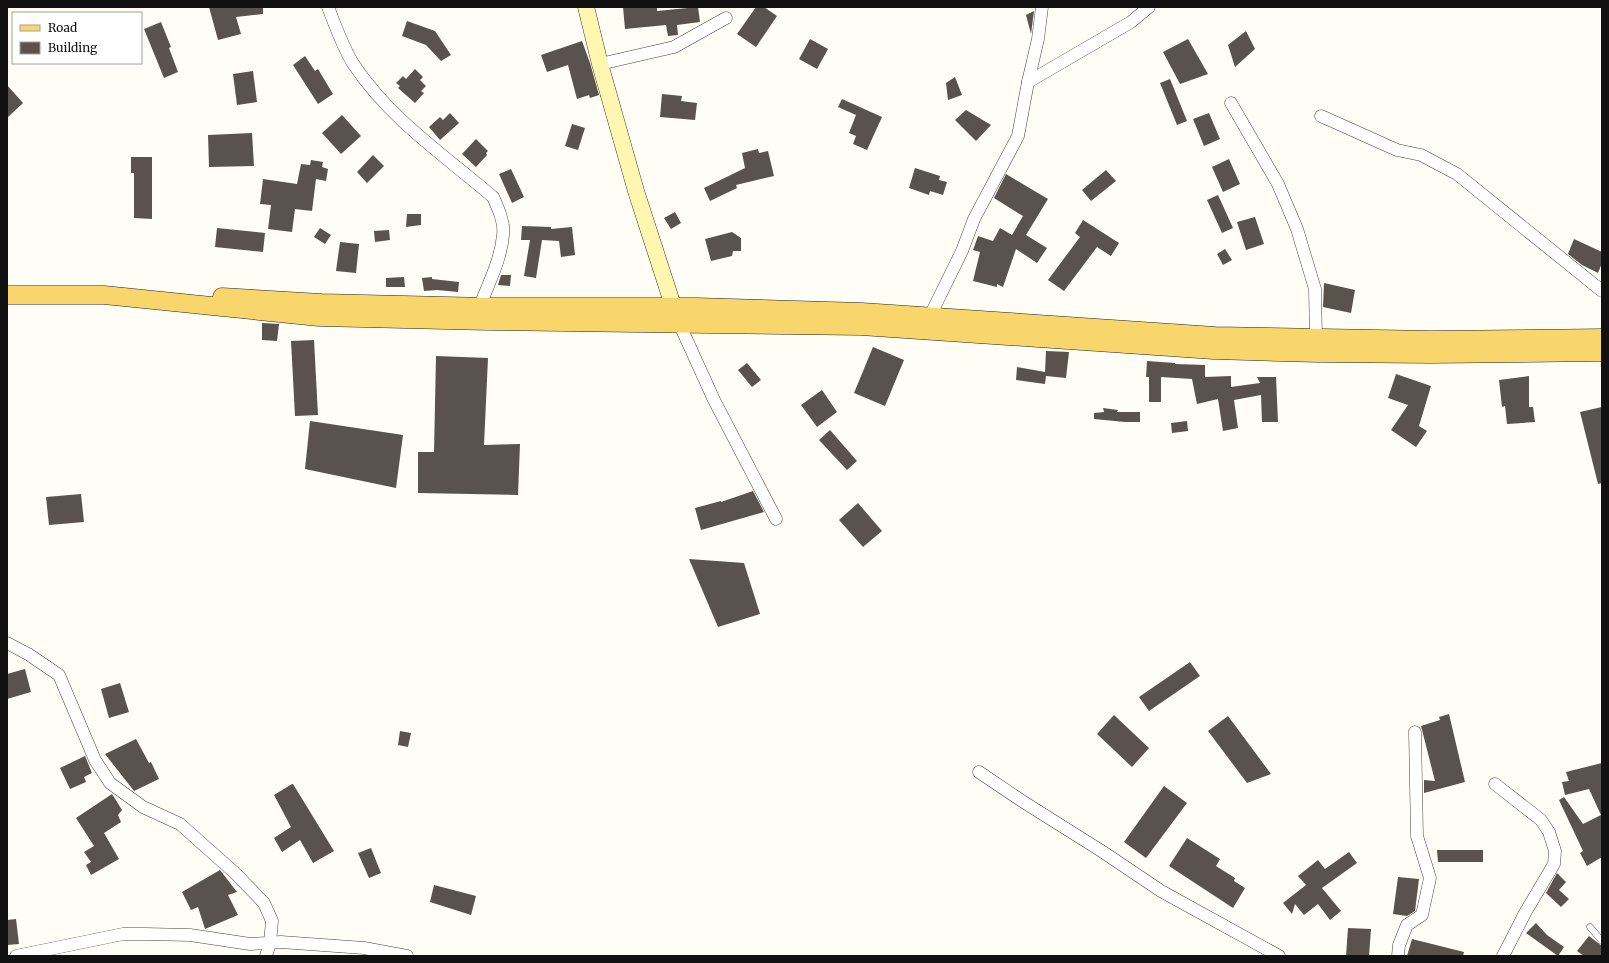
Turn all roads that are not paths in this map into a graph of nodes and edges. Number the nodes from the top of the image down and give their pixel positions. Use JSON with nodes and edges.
{"nodes":[{"id":1,"x":328,"y":7,"type":"edge"},
{"id":2,"x":586,"y":7,"type":"edge"},
{"id":3,"x":1042,"y":7,"type":"edge"},
{"id":4,"x":1149,"y":7,"type":"edge"},
{"id":5,"x":726,"y":18,"type":"dead end"},
{"id":6,"x":600,"y":64,"type":"junction"},
{"id":7,"x":1028,"y":82,"type":"junction"},
{"id":8,"x":1231,"y":102,"type":"dead end"},
{"id":9,"x":1321,"y":116,"type":"dead end"},
{"id":10,"x":7,"y":282,"type":"edge"},
{"id":11,"x":1602,"y":291,"type":"edge"},
{"id":12,"x":148,"y":294,"type":"junction"},
{"id":13,"x":7,"y":295,"type":"edge"},
{"id":14,"x":480,"y":306,"type":"junction"},
{"id":15,"x":676,"y":315,"type":"junction"},
{"id":16,"x":930,"y":316,"type":"junction"},
{"id":17,"x":1602,"y":338,"type":"edge"},
{"id":18,"x":1316,"y":339,"type":"junction"},
{"id":19,"x":1214,"y":343,"type":"junction"},
{"id":20,"x":1602,"y":352,"type":"edge"},
{"id":21,"x":776,"y":519,"type":"dead end"},
{"id":22,"x":7,"y":643,"type":"edge"},
{"id":23,"x":1415,"y":732,"type":"dead end"},
{"id":24,"x":979,"y":772,"type":"dead end"},
{"id":25,"x":1496,"y":784,"type":"dead end"},
{"id":26,"x":1590,"y":927,"type":"dead end"},
{"id":27,"x":1602,"y":941,"type":"edge"},
{"id":28,"x":270,"y":943,"type":"junction"},
{"id":29,"x":16,"y":956,"type":"edge"},
{"id":30,"x":266,"y":956,"type":"edge"},
{"id":31,"x":407,"y":956,"type":"edge"},
{"id":32,"x":1279,"y":956,"type":"edge"},
{"id":33,"x":1398,"y":956,"type":"edge"},
{"id":34,"x":1503,"y":956,"type":"edge"}],
"edges":[{"from":1,"to":14,"type":"street"},
{"from":2,"to":6,"type":"street"},
{"from":3,"to":7,"type":"street"},
{"from":4,"to":7,"type":"street"},
{"from":5,"to":6,"type":"street"},
{"from":6,"to":15,"type":"street"},
{"from":7,"to":16,"type":"street"},
{"from":8,"to":18,"type":"street"},
{"from":9,"to":11,"type":"street"},
{"from":10,"to":12,"type":"main road"},
{"from":12,"to":13,"type":"main road"},
{"from":12,"to":14,"type":"main road"},
{"from":12,"to":15,"type":"main road"},
{"from":14,"to":15,"type":"main road"},
{"from":15,"to":16,"type":"main road"},
{"from":15,"to":19,"type":"main road"},
{"from":15,"to":21,"type":"street"},
{"from":16,"to":19,"type":"main road"},
{"from":17,"to":18,"type":"main road"},
{"from":18,"to":19,"type":"main road"},
{"from":19,"to":20,"type":"main road"},
{"from":22,"to":28,"type":"street"},
{"from":23,"to":33,"type":"street"},
{"from":24,"to":32,"type":"street"},
{"from":25,"to":34,"type":"street"},
{"from":26,"to":27,"type":"lane"},
{"from":28,"to":29,"type":"street"},
{"from":28,"to":30,"type":"street"},
{"from":28,"to":31,"type":"street"}]}
